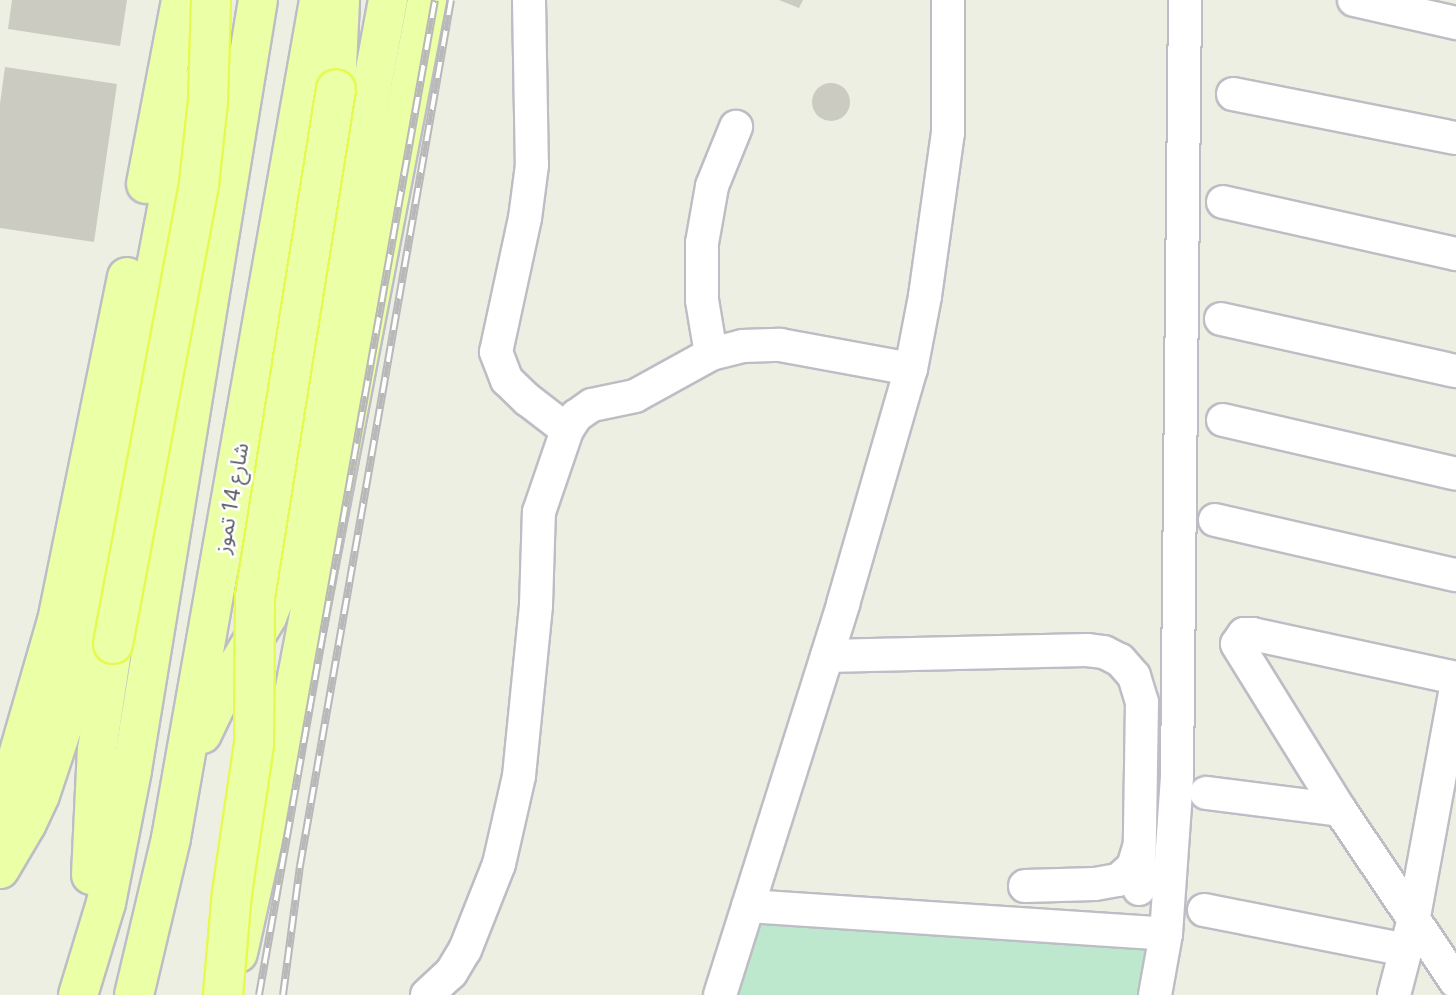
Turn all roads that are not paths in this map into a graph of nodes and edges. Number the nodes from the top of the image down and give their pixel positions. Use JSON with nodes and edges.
{"nodes":[{"id":1,"x":181,"y":0,"type":"edge"},
{"id":2,"x":211,"y":0,"type":"edge"},
{"id":3,"x":247,"y":0,"type":"edge"},
{"id":4,"x":258,"y":0,"type":"edge"},
{"id":5,"x":319,"y":0,"type":"edge"},
{"id":6,"x":340,"y":0,"type":"edge"},
{"id":7,"x":388,"y":0,"type":"edge"},
{"id":8,"x":427,"y":0,"type":"edge"},
{"id":9,"x":529,"y":0,"type":"edge"},
{"id":10,"x":948,"y":0,"type":"edge"},
{"id":11,"x":1185,"y":0,"type":"edge"},
{"id":12,"x":1354,"y":0,"type":"edge"},
{"id":13,"x":1456,"y":23,"type":"edge"},
{"id":14,"x":1233,"y":94,"type":"dead end"},
{"id":15,"x":736,"y":127,"type":"dead end"},
{"id":16,"x":1456,"y":138,"type":"edge"},
{"id":17,"x":1223,"y":202,"type":"dead end"},
{"id":18,"x":1456,"y":254,"type":"edge"},
{"id":19,"x":1221,"y":319,"type":"dead end"},
{"id":20,"x":711,"y":354,"type":"junction"},
{"id":21,"x":911,"y":369,"type":"junction"},
{"id":22,"x":1456,"y":371,"type":"edge"},
{"id":23,"x":1223,"y":420,"type":"dead end"},
{"id":24,"x":567,"y":430,"type":"junction"},
{"id":25,"x":1456,"y":474,"type":"edge"},
{"id":26,"x":1215,"y":520,"type":"dead end"},
{"id":27,"x":1456,"y":575,"type":"edge"},
{"id":28,"x":827,"y":656,"type":"junction"},
{"id":29,"x":1456,"y":678,"type":"edge"},
{"id":30,"x":1456,"y":688,"type":"edge"},
{"id":31,"x":1206,"y":793,"type":"dead end"},
{"id":32,"x":1340,"y":810,"type":"junction"},
{"id":33,"x":1445,"y":812,"type":"edge"},
{"id":34,"x":0,"y":818,"type":"edge"},
{"id":35,"x":171,"y":838,"type":"junction"},
{"id":36,"x":1140,"y":846,"type":"junction"},
{"id":37,"x":0,"y":869,"type":"edge"},
{"id":38,"x":1025,"y":886,"type":"dead end"},
{"id":39,"x":1139,"y":888,"type":"dead end"},
{"id":40,"x":748,"y":906,"type":"junction"},
{"id":41,"x":1204,"y":909,"type":"dead end"},
{"id":42,"x":1166,"y":934,"type":"junction"},
{"id":43,"x":1428,"y":943,"type":"edge"},
{"id":44,"x":1456,"y":982,"type":"edge"},
{"id":45,"x":432,"y":993,"type":"edge"},
{"id":46,"x":71,"y":995,"type":"edge"},
{"id":47,"x":78,"y":995,"type":"edge"},
{"id":48,"x":134,"y":995,"type":"edge"},
{"id":49,"x":224,"y":995,"type":"edge"},
{"id":50,"x":720,"y":995,"type":"edge"},
{"id":51,"x":1155,"y":995,"type":"edge"},
{"id":52,"x":1394,"y":995,"type":"edge"}],
"edges":[{"from":1,"to":34,"type":"main road"},
{"from":2,"to":46,"type":"main road","bridge":true},
{"from":3,"to":37,"type":"main road"},
{"from":4,"to":47,"type":"main road"},
{"from":5,"to":35,"type":"main road","name":"شارع 14 تموز"},
{"from":6,"to":49,"type":"main road","bridge":true},
{"from":7,"to":35,"type":"main road"},
{"from":8,"to":49,"type":"main road"},
{"from":9,"to":24,"type":"street"},
{"from":10,"to":21,"type":"street"},
{"from":11,"to":42,"type":"street"},
{"from":12,"to":13,"type":"street"},
{"from":14,"to":16,"type":"street"},
{"from":15,"to":20,"type":"street"},
{"from":17,"to":18,"type":"street"},
{"from":19,"to":22,"type":"street"},
{"from":20,"to":21,"type":"street"},
{"from":20,"to":24,"type":"street"},
{"from":21,"to":28,"type":"street"},
{"from":23,"to":25,"type":"street"},
{"from":24,"to":45,"type":"street"},
{"from":26,"to":27,"type":"street"},
{"from":28,"to":36,"type":"street"},
{"from":28,"to":40,"type":"street"},
{"from":29,"to":32,"type":"street"},
{"from":30,"to":33,"type":"street"},
{"from":31,"to":32,"type":"street"},
{"from":32,"to":43,"type":"street"},
{"from":33,"to":43,"type":"street"},
{"from":35,"to":48,"type":"main road","name":"شارع 14 تموز"},
{"from":36,"to":38,"type":"street"},
{"from":36,"to":39,"type":"street"},
{"from":40,"to":42,"type":"street"},
{"from":40,"to":50,"type":"street"},
{"from":41,"to":43,"type":"street"},
{"from":42,"to":51,"type":"street"},
{"from":43,"to":44,"type":"street"},
{"from":43,"to":52,"type":"street"}]}
